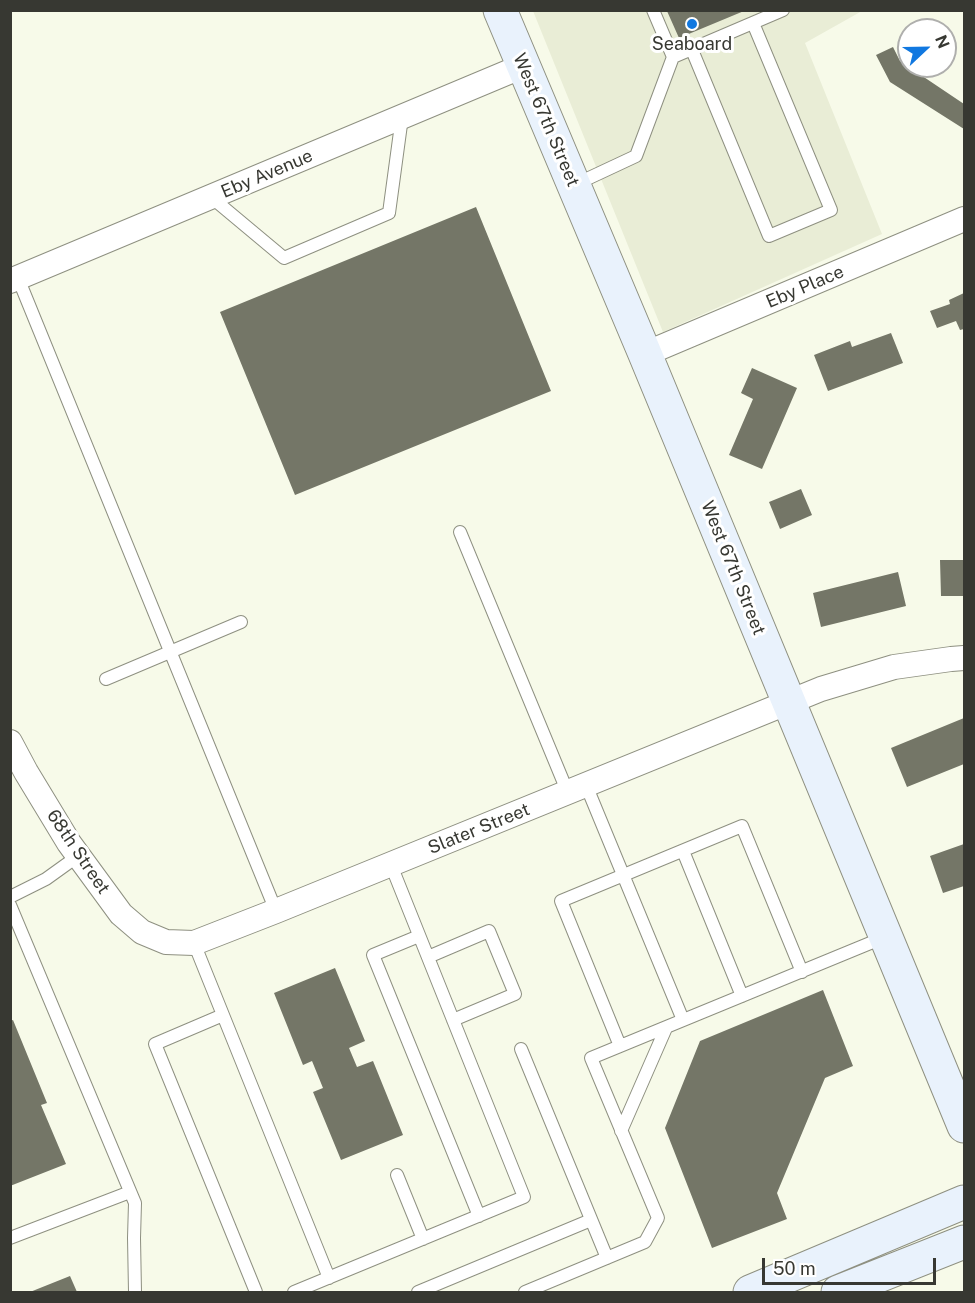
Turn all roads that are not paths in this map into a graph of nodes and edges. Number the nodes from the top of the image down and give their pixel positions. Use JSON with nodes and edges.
{"nodes":[{"id":1,"x":500,"y":10,"type":"edge"},
{"id":2,"x":653,"y":10,"type":"edge"},
{"id":3,"x":783,"y":10,"type":"edge"},
{"id":4,"x":753,"y":23,"type":"junction"},
{"id":5,"x":692,"y":50,"type":"junction"},
{"id":6,"x":673,"y":57,"type":"junction"},
{"id":7,"x":523,"y":66,"type":"junction"},
{"id":8,"x":402,"y":117,"type":"junction"},
{"id":9,"x":573,"y":185,"type":"junction"},
{"id":10,"x":211,"y":197,"type":"junction"},
{"id":11,"x":964,"y":219,"type":"edge"},
{"id":12,"x":14,"y":280,"type":"edge"},
{"id":13,"x":645,"y":354,"type":"junction"},
{"id":14,"x":460,"y":532,"type":"dead end"},
{"id":15,"x":241,"y":622,"type":"dead end"},
{"id":16,"x":170,"y":653,"type":"junction"},
{"id":17,"x":964,"y":658,"type":"edge"},
{"id":18,"x":106,"y":679,"type":"dead end"},
{"id":19,"x":789,"y":703,"type":"junction"},
{"id":20,"x":10,"y":742,"type":"edge"},
{"id":21,"x":577,"y":789,"type":"junction"},
{"id":22,"x":683,"y":851,"type":"junction"},
{"id":23,"x":78,"y":856,"type":"junction"},
{"id":24,"x":391,"y":865,"type":"junction"},
{"id":25,"x":624,"y":876,"type":"junction"},
{"id":26,"x":10,"y":897,"type":"edge"},
{"id":27,"x":10,"y":905,"type":"edge"},
{"id":28,"x":276,"y":911,"type":"junction"},
{"id":29,"x":419,"y":936,"type":"junction"},
{"id":30,"x":886,"y":937,"type":"junction"},
{"id":31,"x":166,"y":942,"type":"joint"},
{"id":32,"x":194,"y":943,"type":"junction"},
{"id":33,"x":428,"y":957,"type":"junction"},
{"id":34,"x":802,"y":972,"type":"junction"},
{"id":35,"x":742,"y":996,"type":"junction"},
{"id":36,"x":223,"y":1015,"type":"junction"},
{"id":37,"x":453,"y":1020,"type":"junction"},
{"id":38,"x":683,"y":1020,"type":"junction"},
{"id":39,"x":666,"y":1028,"type":"junction"},
{"id":40,"x":620,"y":1047,"type":"junction"},
{"id":41,"x":521,"y":1049,"type":"dead end"},
{"id":42,"x":964,"y":1126,"type":"edge"},
{"id":43,"x":621,"y":1131,"type":"junction"},
{"id":44,"x":397,"y":1175,"type":"dead end"},
{"id":45,"x":130,"y":1192,"type":"junction"},
{"id":46,"x":964,"y":1202,"type":"edge"},
{"id":47,"x":479,"y":1216,"type":"junction"},
{"id":48,"x":591,"y":1220,"type":"junction"},
{"id":49,"x":10,"y":1238,"type":"edge"},
{"id":50,"x":423,"y":1239,"type":"junction"},
{"id":51,"x":964,"y":1242,"type":"edge"},
{"id":52,"x":607,"y":1258,"type":"junction"},
{"id":53,"x":329,"y":1278,"type":"junction"},
{"id":54,"x":135,"y":1293,"type":"edge"},
{"id":55,"x":256,"y":1293,"type":"edge"},
{"id":56,"x":294,"y":1293,"type":"edge"},
{"id":57,"x":418,"y":1293,"type":"edge"},
{"id":58,"x":525,"y":1293,"type":"edge"},
{"id":59,"x":750,"y":1293,"type":"edge"},
{"id":60,"x":838,"y":1293,"type":"edge"}],
"edges":[{"from":1,"to":7,"type":"street","name":"West 67th Street"},
{"from":2,"to":6,"type":"lane"},
{"from":3,"to":4,"type":"lane"},
{"from":4,"to":5,"type":"lane"},
{"from":4,"to":5,"type":"lane"},
{"from":5,"to":6,"type":"lane"},
{"from":6,"to":9,"type":"lane"},
{"from":7,"to":8,"type":"street","name":"Eby Avenue"},
{"from":7,"to":9,"type":"street","name":"West 67th Street"},
{"from":8,"to":10,"type":"street","name":"Eby Avenue"},
{"from":8,"to":10,"type":"lane"},
{"from":9,"to":13,"type":"street","name":"West 67th Street"},
{"from":10,"to":12,"type":"street","name":"Eby Avenue"},
{"from":11,"to":13,"type":"street","name":"Eby Place"},
{"from":12,"to":16,"type":"lane"},
{"from":13,"to":19,"type":"street","name":"West 67th Street"},
{"from":14,"to":21,"type":"lane"},
{"from":15,"to":16,"type":"lane"},
{"from":16,"to":18,"type":"lane"},
{"from":16,"to":28,"type":"lane"},
{"from":17,"to":19,"type":"street","name":"Slater Street"},
{"from":19,"to":21,"type":"street","name":"Slater Street"},
{"from":19,"to":30,"type":"street","name":"West 67th Street"},
{"from":20,"to":23,"type":"street","name":"68th Street"},
{"from":21,"to":24,"type":"street","name":"Slater Street"},
{"from":21,"to":25,"type":"lane"},
{"from":22,"to":25,"type":"lane"},
{"from":22,"to":34,"type":"lane"},
{"from":22,"to":35,"type":"lane"},
{"from":23,"to":26,"type":"lane"},
{"from":23,"to":31,"type":"street","name":"68th Street"},
{"from":24,"to":28,"type":"street","name":"Slater Street"},
{"from":24,"to":29,"type":"lane"},
{"from":25,"to":38,"type":"lane"},
{"from":25,"to":40,"type":"lane"},
{"from":27,"to":45,"type":"lane"},
{"from":28,"to":32,"type":"street","name":"Slater Street"},
{"from":29,"to":33,"type":"lane"},
{"from":29,"to":47,"type":"lane"},
{"from":30,"to":34,"type":"lane"},
{"from":30,"to":42,"type":"street","name":"West 67th Street"},
{"from":31,"to":32,"type":"street","name":"Slater Street"},
{"from":32,"to":36,"type":"lane"},
{"from":33,"to":37,"type":"lane"},
{"from":33,"to":37,"type":"lane"},
{"from":34,"to":35,"type":"lane"},
{"from":35,"to":38,"type":"lane"},
{"from":36,"to":53,"type":"lane"},
{"from":36,"to":55,"type":"lane"},
{"from":37,"to":47,"type":"lane"},
{"from":38,"to":39,"type":"lane"},
{"from":39,"to":40,"type":"lane"},
{"from":39,"to":43,"type":"lane"},
{"from":40,"to":43,"type":"lane"},
{"from":41,"to":48,"type":"lane"},
{"from":43,"to":52,"type":"lane"},
{"from":44,"to":50,"type":"lane"},
{"from":45,"to":49,"type":"lane"},
{"from":45,"to":54,"type":"lane"},
{"from":46,"to":59,"type":"street"},
{"from":47,"to":50,"type":"lane"},
{"from":48,"to":52,"type":"lane"},
{"from":48,"to":57,"type":"lane"},
{"from":50,"to":53,"type":"lane"},
{"from":51,"to":60,"type":"street"},
{"from":52,"to":58,"type":"lane"},
{"from":53,"to":56,"type":"lane"}]}
